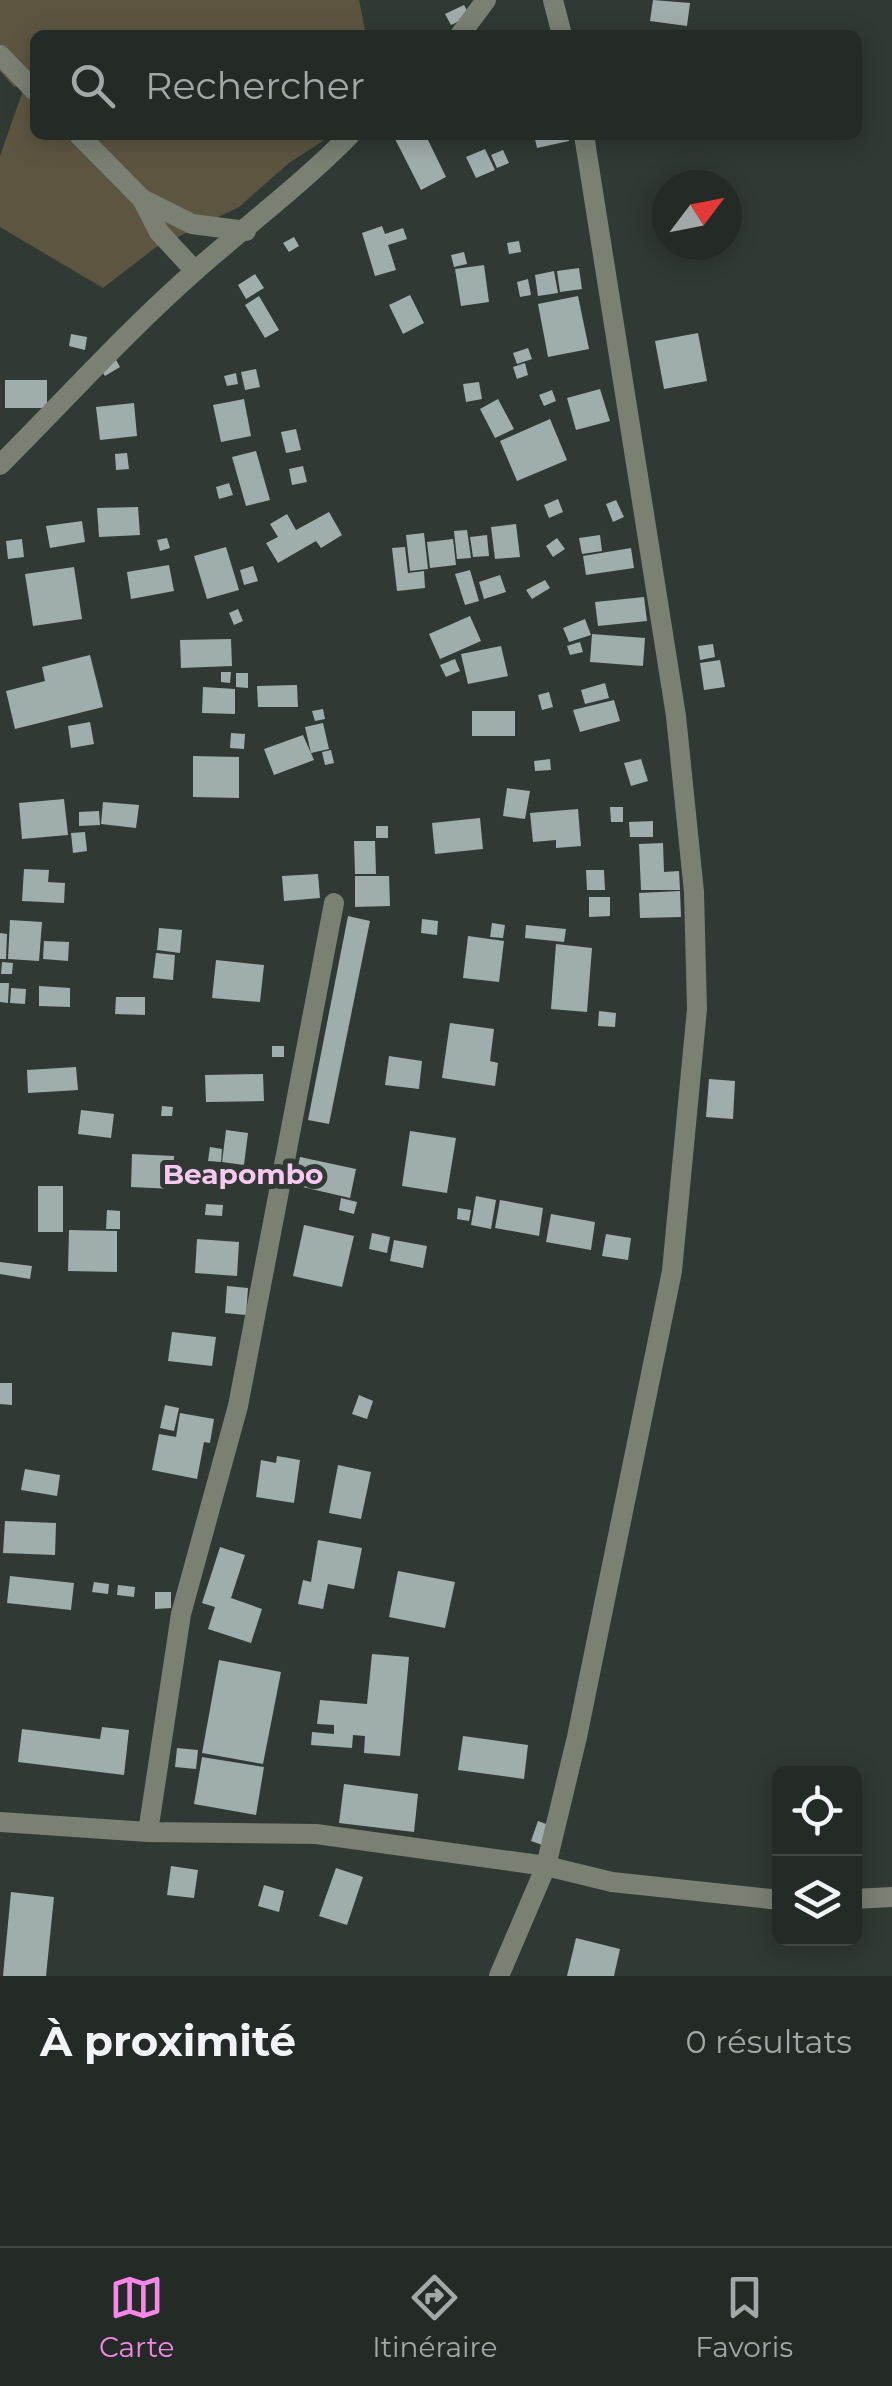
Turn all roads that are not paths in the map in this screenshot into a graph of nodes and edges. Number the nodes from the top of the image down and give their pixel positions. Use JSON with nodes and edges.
{"nodes":[{"id":1,"x":486,"y":0,"type":"edge"},
{"id":2,"x":553,"y":0,"type":"edge"},
{"id":3,"x":464,"y":30,"type":"edge"},
{"id":4,"x":561,"y":30,"type":"edge"},
{"id":5,"x":0,"y":55,"type":"edge"},
{"id":6,"x":30,"y":86,"type":"edge"},
{"id":7,"x":84,"y":140,"type":"edge"},
{"id":8,"x":345,"y":140,"type":"edge"},
{"id":9,"x":585,"y":140,"type":"edge"},
{"id":10,"x":142,"y":199,"type":"junction"},
{"id":11,"x":246,"y":231,"type":"junction"},
{"id":12,"x":195,"y":271,"type":"junction"},
{"id":13,"x":0,"y":465,"type":"edge"},
{"id":14,"x":334,"y":903,"type":"dead end"},
{"id":15,"x":0,"y":1822,"type":"edge"},
{"id":16,"x":148,"y":1832,"type":"junction"},
{"id":17,"x":546,"y":1866,"type":"junction"},
{"id":18,"x":892,"y":1897,"type":"edge"},
{"id":19,"x":772,"y":1899,"type":"edge"},
{"id":20,"x":862,"y":1899,"type":"edge"},
{"id":21,"x":499,"y":1976,"type":"edge"}],
"edges":[{"from":1,"to":3,"type":"street"},
{"from":2,"to":4,"type":"street"},
{"from":5,"to":6,"type":"street"},
{"from":7,"to":10,"type":"street"},
{"from":8,"to":11,"type":"street"},
{"from":9,"to":17,"type":"street"},
{"from":10,"to":11,"type":"street"},
{"from":10,"to":12,"type":"street"},
{"from":11,"to":12,"type":"street"},
{"from":12,"to":13,"type":"street"},
{"from":14,"to":16,"type":"street"},
{"from":15,"to":16,"type":"street"},
{"from":16,"to":17,"type":"street"},
{"from":17,"to":19,"type":"street"},
{"from":17,"to":21,"type":"street"},
{"from":18,"to":20,"type":"street"}]}
